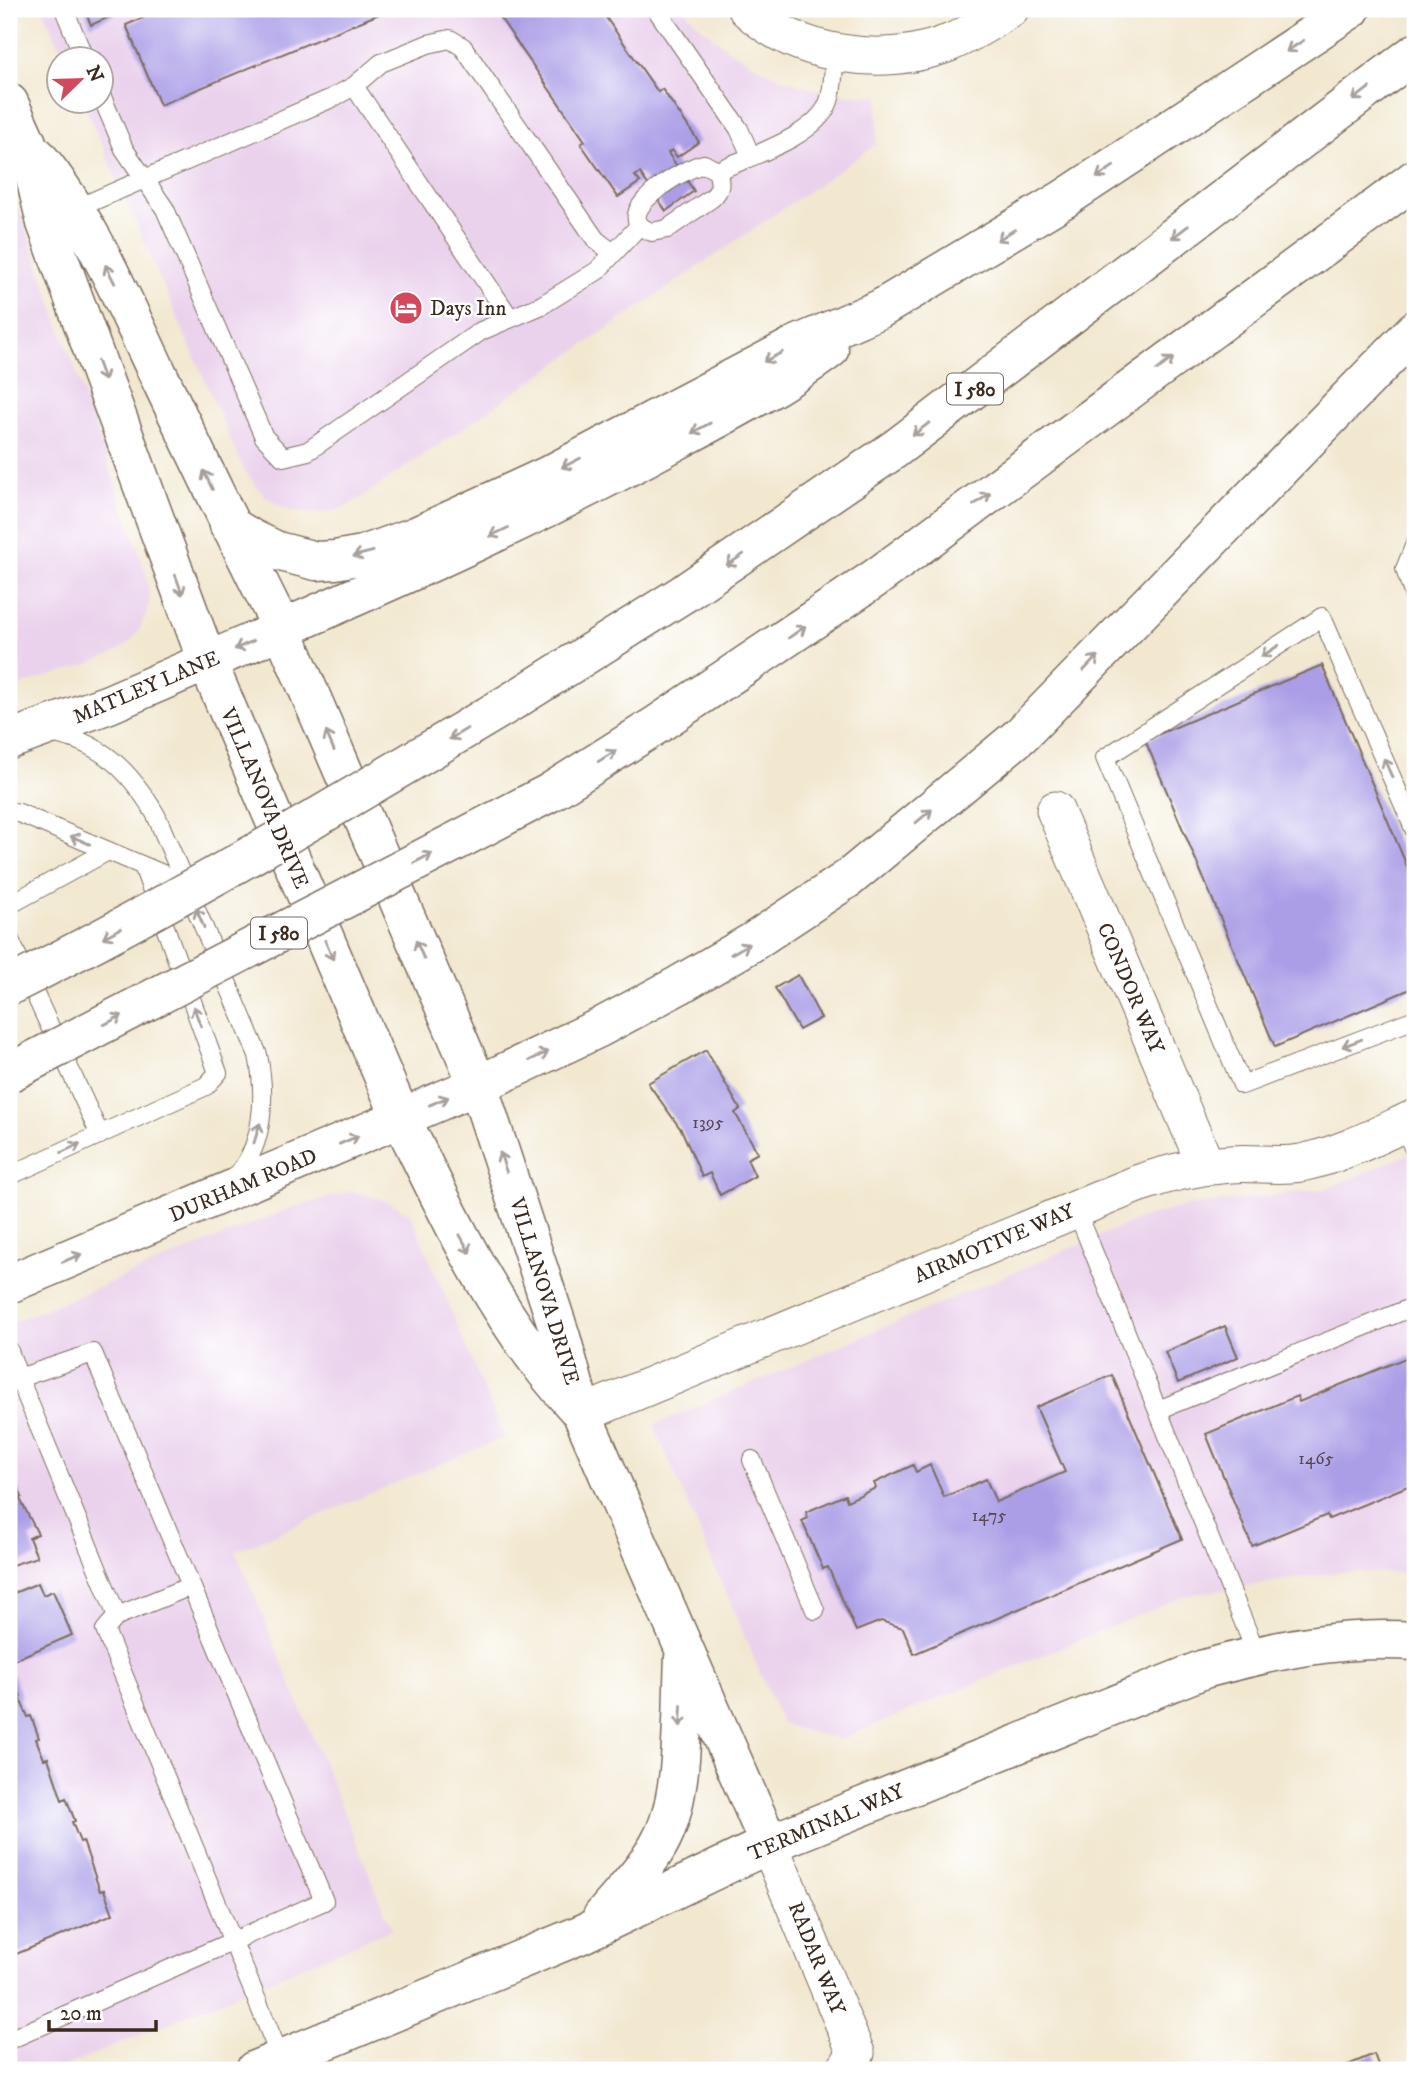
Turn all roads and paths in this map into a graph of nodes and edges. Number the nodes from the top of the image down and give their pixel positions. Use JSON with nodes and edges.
{"nodes":[{"id":1,"x":64,"y":9,"type":"edge"},
{"id":2,"x":656,"y":9,"type":"edge"},
{"id":3,"x":747,"y":9,"type":"edge"},
{"id":4,"x":1010,"y":9,"type":"edge"},
{"id":5,"x":1352,"y":9,"type":"edge"},
{"id":6,"x":79,"y":46,"type":"edge"},
{"id":7,"x":835,"y":53,"type":"junction"},
{"id":8,"x":1415,"y":53,"type":"edge"},
{"id":9,"x":354,"y":86,"type":"junction"},
{"id":10,"x":9,"y":103,"type":"edge"},
{"id":11,"x":110,"y":116,"type":"edge"},
{"id":12,"x":27,"y":144,"type":"junction"},
{"id":13,"x":751,"y":156,"type":"junction"},
{"id":14,"x":717,"y":171,"type":"junction"},
{"id":15,"x":144,"y":179,"type":"junction"},
{"id":16,"x":1415,"y":179,"type":"edge"},
{"id":17,"x":75,"y":209,"type":"junction"},
{"id":18,"x":640,"y":225,"type":"junction"},
{"id":19,"x":613,"y":253,"type":"junction"},
{"id":20,"x":880,"y":309,"type":"junction"},
{"id":21,"x":510,"y":318,"type":"junction"},
{"id":22,"x":1415,"y":330,"type":"edge"},
{"id":23,"x":229,"y":525,"type":"junction"},
{"id":24,"x":1415,"y":544,"type":"edge"},
{"id":25,"x":1415,"y":599,"type":"edge"},
{"id":26,"x":282,"y":629,"type":"junction"},
{"id":27,"x":207,"y":662,"type":"junction"},
{"id":28,"x":18,"y":737,"type":"edge"},
{"id":29,"x":1055,"y":810,"type":"dead end"},
{"id":30,"x":9,"y":811,"type":"edge"},
{"id":31,"x":1415,"y":831,"type":"edge"},
{"id":32,"x":108,"y":851,"type":"junction"},
{"id":33,"x":143,"y":866,"type":"junction"},
{"id":34,"x":186,"y":884,"type":"junction"},
{"id":35,"x":9,"y":905,"type":"edge"},
{"id":36,"x":9,"y":938,"type":"edge"},
{"id":37,"x":9,"y":986,"type":"edge"},
{"id":38,"x":1415,"y":1018,"type":"edge"},
{"id":39,"x":9,"y":1073,"type":"edge"},
{"id":40,"x":478,"y":1085,"type":"junction"},
{"id":41,"x":401,"y":1118,"type":"junction"},
{"id":42,"x":1411,"y":1131,"type":"edge"},
{"id":43,"x":100,"y":1135,"type":"junction"},
{"id":44,"x":1206,"y":1166,"type":"junction"},
{"id":45,"x":9,"y":1176,"type":"edge"},
{"id":46,"x":201,"y":1204,"type":"junction"},
{"id":47,"x":1076,"y":1209,"type":"junction"},
{"id":48,"x":9,"y":1284,"type":"edge"},
{"id":49,"x":1415,"y":1306,"type":"edge"},
{"id":50,"x":9,"y":1351,"type":"edge"},
{"id":51,"x":14,"y":1380,"type":"edge"},
{"id":52,"x":1158,"y":1410,"type":"junction"},
{"id":53,"x":583,"y":1414,"type":"junction"},
{"id":54,"x":752,"y":1460,"type":"dead end"},
{"id":55,"x":191,"y":1586,"type":"junction"},
{"id":56,"x":815,"y":1610,"type":"dead end"},
{"id":57,"x":117,"y":1616,"type":"junction"},
{"id":58,"x":1415,"y":1641,"type":"edge"},
{"id":59,"x":684,"y":1648,"type":"junction"},
{"id":60,"x":1256,"y":1654,"type":"junction"},
{"id":61,"x":769,"y":1844,"type":"junction"},
{"id":62,"x":591,"y":1929,"type":"junction"},
{"id":63,"x":232,"y":1942,"type":"junction"},
{"id":64,"x":9,"y":2040,"type":"edge"},
{"id":65,"x":268,"y":2064,"type":"edge"},
{"id":66,"x":845,"y":2070,"type":"edge"}],
"edges":[{"from":1,"to":6,"type":"lane"},
{"from":2,"to":13,"type":"lane"},
{"from":3,"to":7,"type":"street"},
{"from":4,"to":7,"type":"street"},
{"from":5,"to":20,"type":"main road","one_way":true},
{"from":7,"to":13,"type":"lane"},
{"from":8,"to":37,"type":"main road","number":"I 580","one_way":true,"bridge":true},
{"from":9,"to":15,"type":"lane"},
{"from":9,"to":19,"type":"lane"},
{"from":9,"to":21,"type":"lane"},
{"from":10,"to":12,"type":"main road","name":"VILLANOVA DRIVE"},
{"from":11,"to":15,"type":"lane"},
{"from":12,"to":17,"type":"main road","name":"VILLANOVA DRIVE"},
{"from":12,"to":27,"type":"main road","name":"VILLANOVA DRIVE","one_way":true},
{"from":13,"to":14,"type":"lane"},
{"from":14,"to":18,"type":"lane"},
{"from":14,"to":18,"type":"lane"},
{"from":15,"to":17,"type":"lane"},
{"from":15,"to":21,"type":"lane"},
{"from":39,"to":16,"type":"main road","number":"I 580","one_way":true,"bridge":true},
{"from":23,"to":17,"type":"main road","name":"VILLANOVA DRIVE","one_way":true},
{"from":18,"to":19,"type":"lane"},
{"from":19,"to":21,"type":"lane"},
{"from":20,"to":23,"type":"main road","one_way":true},
{"from":20,"to":26,"type":"main road","name":"MATLEY LANE","one_way":true},
{"from":40,"to":22,"type":"main road","name":"DURHAM ROAD","one_way":true},
{"from":23,"to":26,"type":"main road","name":"VILLANOVA DRIVE"},
{"from":24,"to":25,"type":"lane"},
{"from":26,"to":27,"type":"main road","name":"MATLEY LANE","one_way":true},
{"from":40,"to":26,"type":"main road","name":"VILLANOVA DRIVE","one_way":true},
{"from":27,"to":28,"type":"main road","name":"MATLEY LANE"},
{"from":27,"to":41,"type":"main road","name":"VILLANOVA DRIVE","one_way":true},
{"from":28,"to":34,"type":"lane"},
{"from":29,"to":44,"type":"street","name":"CONDOR WAY"},
{"from":32,"to":30,"type":"lane","one_way":true},
{"from":31,"to":38,"type":"lane"},
{"from":32,"to":33,"type":"lane"},
{"from":32,"to":35,"type":"lane"},
{"from":33,"to":34,"type":"lane"},
{"from":43,"to":33,"type":"lane","one_way":true},
{"from":46,"to":34,"type":"lane","one_way":true},
{"from":36,"to":43,"type":"lane"},
{"from":41,"to":40,"type":"main road","name":"DURHAM ROAD","one_way":true},
{"from":53,"to":40,"type":"main road","name":"VILLANOVA DRIVE","one_way":true},
{"from":46,"to":41,"type":"main road","name":"DURHAM ROAD","one_way":true},
{"from":41,"to":53,"type":"main road","name":"VILLANOVA DRIVE","one_way":true},
{"from":42,"to":44,"type":"street","name":"AIRMOTIVE WAY"},
{"from":45,"to":43,"type":"lane","one_way":true},
{"from":44,"to":47,"type":"street","name":"AIRMOTIVE WAY"},
{"from":48,"to":46,"type":"main road","name":"DURHAM ROAD","one_way":true},
{"from":47,"to":52,"type":"lane"},
{"from":47,"to":53,"type":"street","name":"AIRMOTIVE WAY"},
{"from":49,"to":52,"type":"lane"},
{"from":50,"to":51,"type":"lane"},
{"from":51,"to":55,"type":"lane"},
{"from":51,"to":57,"type":"lane"},
{"from":52,"to":60,"type":"lane"},
{"from":53,"to":59,"type":"main road","name":"VILLANOVA DRIVE"},
{"from":54,"to":56,"type":"lane"},
{"from":55,"to":57,"type":"lane"},
{"from":55,"to":63,"type":"lane"},
{"from":57,"to":63,"type":"lane"},
{"from":58,"to":60,"type":"main road","name":"TERMINAL WAY"},
{"from":59,"to":61,"type":"main road","name":"VILLANOVA DRIVE"},
{"from":59,"to":62,"type":"main road","one_way":true},
{"from":60,"to":61,"type":"main road","name":"TERMINAL WAY"},
{"from":61,"to":62,"type":"main road","name":"TERMINAL WAY"},
{"from":61,"to":66,"type":"street","name":"RADAR WAY"},
{"from":62,"to":65,"type":"main road","name":"TERMINAL WAY"},
{"from":63,"to":64,"type":"lane"},
{"from":63,"to":65,"type":"lane"}]}
